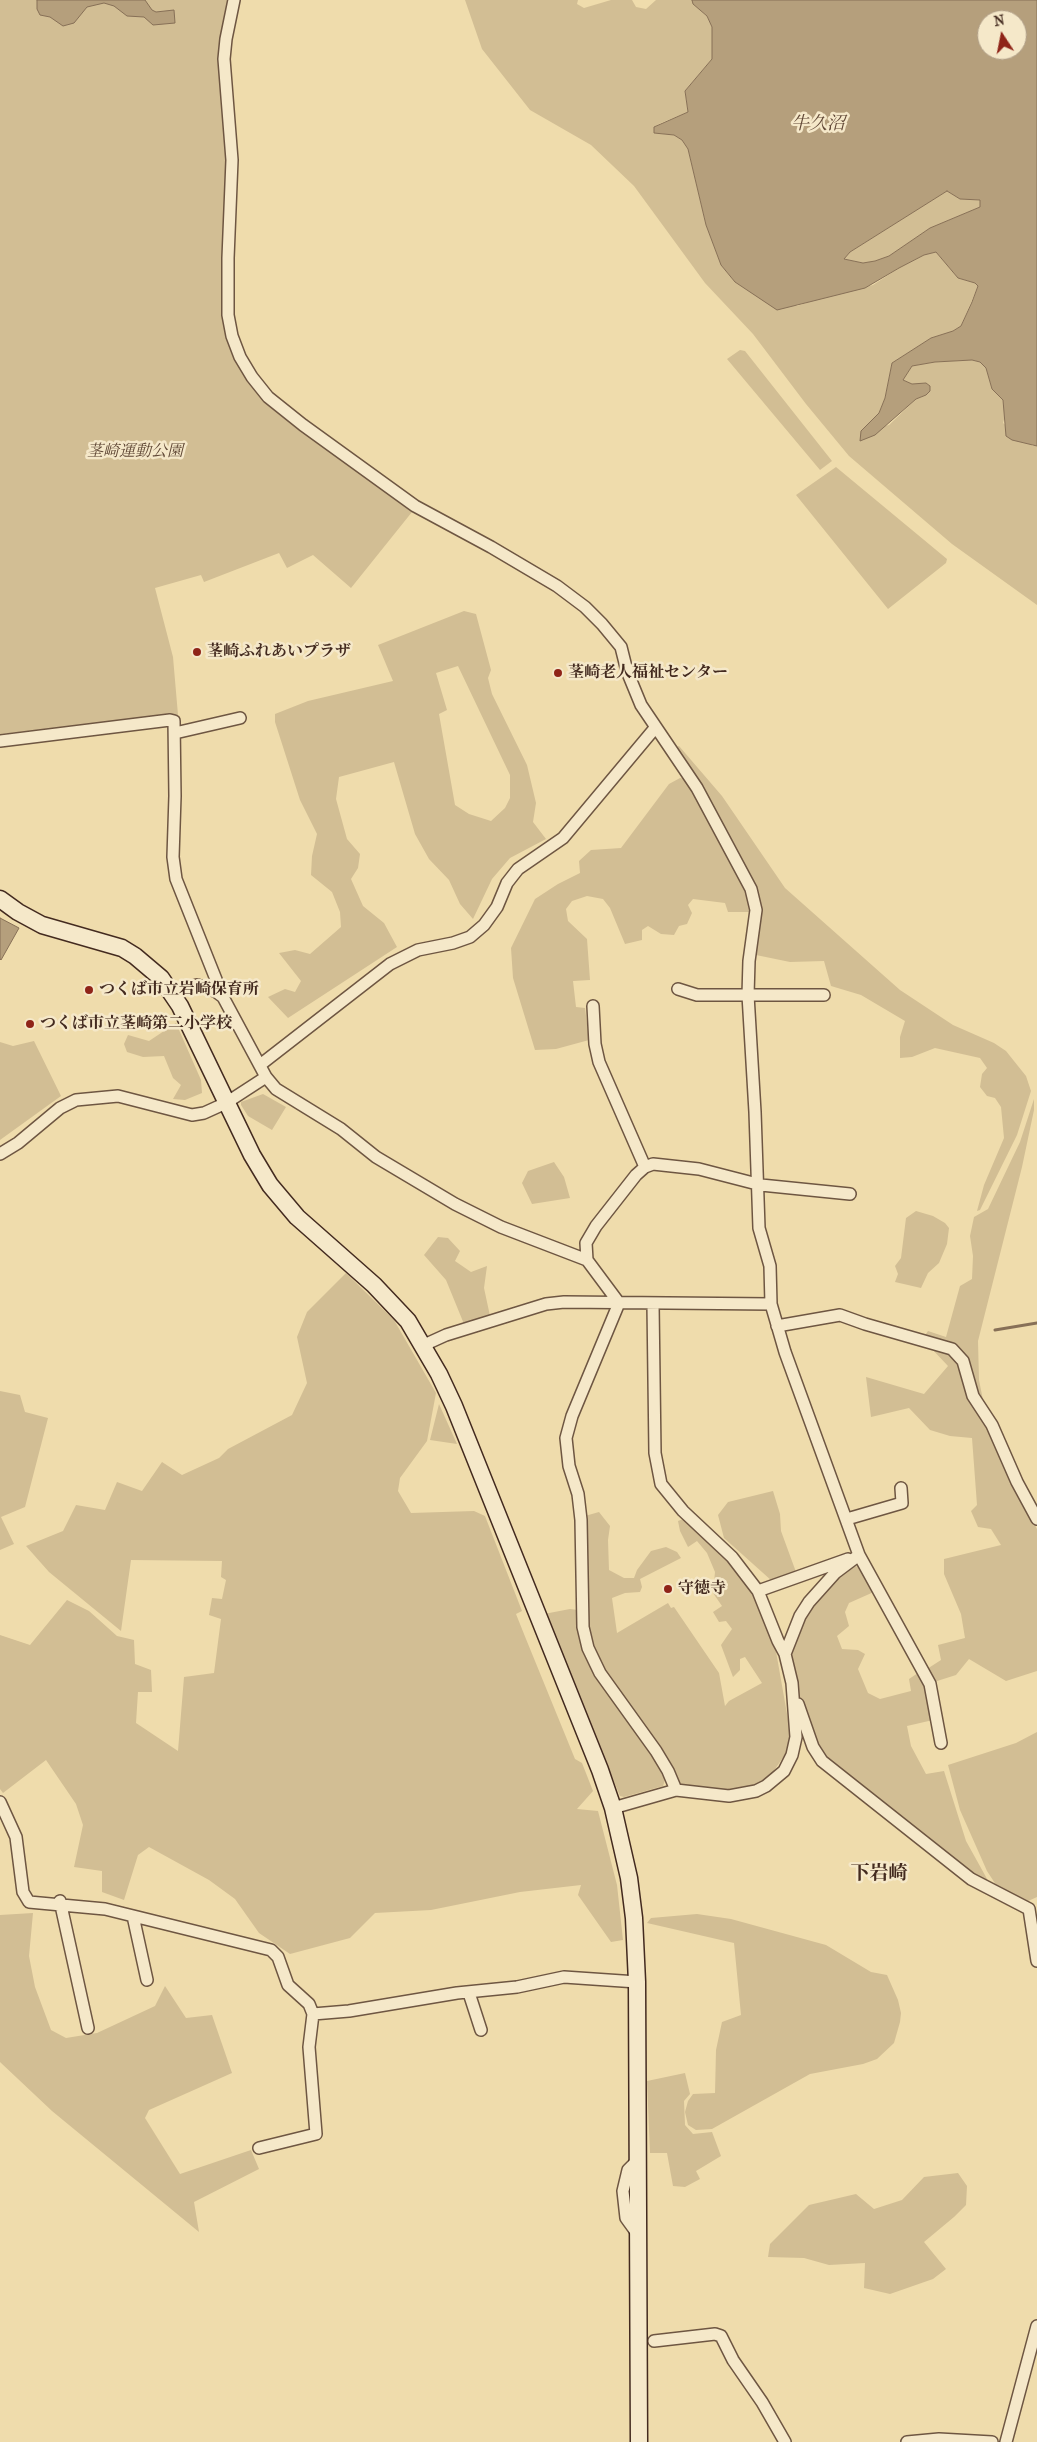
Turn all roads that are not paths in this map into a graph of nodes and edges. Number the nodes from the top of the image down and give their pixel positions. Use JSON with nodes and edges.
{"nodes":[{"id":1,"x":234,"y":0,"type":"edge"},
{"id":2,"x":240,"y":718,"type":"dead end"},
{"id":3,"x":655,"y":728,"type":"junction"},
{"id":4,"x":175,"y":734,"type":"junction"},
{"id":5,"x":0,"y":741,"type":"edge"},
{"id":6,"x":0,"y":899,"type":"edge"},
{"id":7,"x":678,"y":989,"type":"dead end"},
{"id":8,"x":172,"y":992,"type":"junction"},
{"id":9,"x":748,"y":995,"type":"junction"},
{"id":10,"x":824,"y":995,"type":"dead end"},
{"id":11,"x":223,"y":997,"type":"junction"},
{"id":12,"x":592,"y":1006,"type":"dead end"},
{"id":13,"x":260,"y":1065,"type":"junction"},
{"id":14,"x":266,"y":1077,"type":"junction"},
{"id":15,"x":226,"y":1103,"type":"junction"},
{"id":16,"x":0,"y":1154,"type":"edge"},
{"id":17,"x":645,"y":1167,"type":"junction"},
{"id":18,"x":757,"y":1183,"type":"junction"},
{"id":19,"x":850,"y":1194,"type":"dead end"},
{"id":20,"x":587,"y":1260,"type":"junction"},
{"id":21,"x":619,"y":1303,"type":"junction"},
{"id":22,"x":653,"y":1304,"type":"junction"},
{"id":23,"x":771,"y":1304,"type":"junction"},
{"id":24,"x":777,"y":1326,"type":"junction"},
{"id":25,"x":424,"y":1344,"type":"junction"},
{"id":26,"x":901,"y":1488,"type":"dead end"},
{"id":27,"x":847,"y":1519,"type":"junction"},
{"id":28,"x":1037,"y":1519,"type":"edge"},
{"id":29,"x":859,"y":1555,"type":"junction"},
{"id":30,"x":758,"y":1591,"type":"junction"},
{"id":31,"x":785,"y":1654,"type":"junction"},
{"id":32,"x":792,"y":1683,"type":"junction"},
{"id":33,"x":941,"y":1743,"type":"dead end"},
{"id":34,"x":676,"y":1790,"type":"junction"},
{"id":35,"x":0,"y":1802,"type":"edge"},
{"id":36,"x":613,"y":1808,"type":"junction"},
{"id":37,"x":60,"y":1902,"type":"junction"},
{"id":38,"x":1033,"y":1906,"type":"edge"},
{"id":39,"x":133,"y":1916,"type":"junction"},
{"id":40,"x":1037,"y":1961,"type":"edge"},
{"id":41,"x":146,"y":1980,"type":"dead end"},
{"id":42,"x":637,"y":1982,"type":"junction"},
{"id":43,"x":470,"y":1993,"type":"junction"},
{"id":44,"x":314,"y":2014,"type":"junction"},
{"id":45,"x":88,"y":2028,"type":"dead end"},
{"id":46,"x":481,"y":2030,"type":"dead end"},
{"id":47,"x":259,"y":2148,"type":"dead end"},
{"id":48,"x":1037,"y":2326,"type":"edge"},
{"id":49,"x":654,"y":2341,"type":"dead end"},
{"id":50,"x":639,"y":2442,"type":"edge"},
{"id":51,"x":785,"y":2442,"type":"edge"},
{"id":52,"x":907,"y":2442,"type":"edge"},
{"id":53,"x":992,"y":2442,"type":"edge"},
{"id":54,"x":1006,"y":2442,"type":"edge"}],
"edges":[{"from":1,"to":3,"type":"street"},
{"from":2,"to":4,"type":"street"},
{"from":3,"to":9,"type":"street"},
{"from":3,"to":13,"type":"street"},
{"from":4,"to":5,"type":"street"},
{"from":4,"to":11,"type":"street"},
{"from":6,"to":8,"type":"street"},
{"from":7,"to":9,"type":"street"},
{"from":8,"to":11,"type":"street"},
{"from":8,"to":15,"type":"street"},
{"from":9,"to":10,"type":"street"},
{"from":9,"to":18,"type":"street"},
{"from":11,"to":13,"type":"street"},
{"from":12,"to":17,"type":"street"},
{"from":13,"to":14,"type":"street"},
{"from":14,"to":15,"type":"street"},
{"from":14,"to":20,"type":"street"},
{"from":15,"to":16,"type":"street"},
{"from":15,"to":25,"type":"street"},
{"from":17,"to":18,"type":"street"},
{"from":17,"to":20,"type":"street"},
{"from":18,"to":19,"type":"street"},
{"from":18,"to":23,"type":"street"},
{"from":20,"to":21,"type":"street"},
{"from":21,"to":22,"type":"street"},
{"from":21,"to":25,"type":"street"},
{"from":21,"to":34,"type":"street"},
{"from":22,"to":23,"type":"street"},
{"from":22,"to":30,"type":"street"},
{"from":23,"to":24,"type":"street"},
{"from":24,"to":27,"type":"street"},
{"from":24,"to":28,"type":"street"},
{"from":25,"to":36,"type":"street"},
{"from":26,"to":27,"type":"street"},
{"from":27,"to":29,"type":"street"},
{"from":29,"to":30,"type":"street"},
{"from":29,"to":31,"type":"street"},
{"from":29,"to":33,"type":"street"},
{"from":30,"to":31,"type":"street"},
{"from":31,"to":32,"type":"street"},
{"from":32,"to":34,"type":"street"},
{"from":32,"to":38,"type":"street"},
{"from":34,"to":36,"type":"street"},
{"from":35,"to":37,"type":"street"},
{"from":36,"to":42,"type":"street"},
{"from":37,"to":39,"type":"street"},
{"from":37,"to":45,"type":"street"},
{"from":38,"to":40,"type":"street"},
{"from":39,"to":41,"type":"street"},
{"from":39,"to":44,"type":"street"},
{"from":42,"to":43,"type":"street"},
{"from":42,"to":50,"type":"street"},
{"from":43,"to":44,"type":"street"},
{"from":43,"to":46,"type":"street"},
{"from":44,"to":47,"type":"street"},
{"from":48,"to":54,"type":"street"},
{"from":49,"to":51,"type":"street"},
{"from":52,"to":53,"type":"street"}]}
